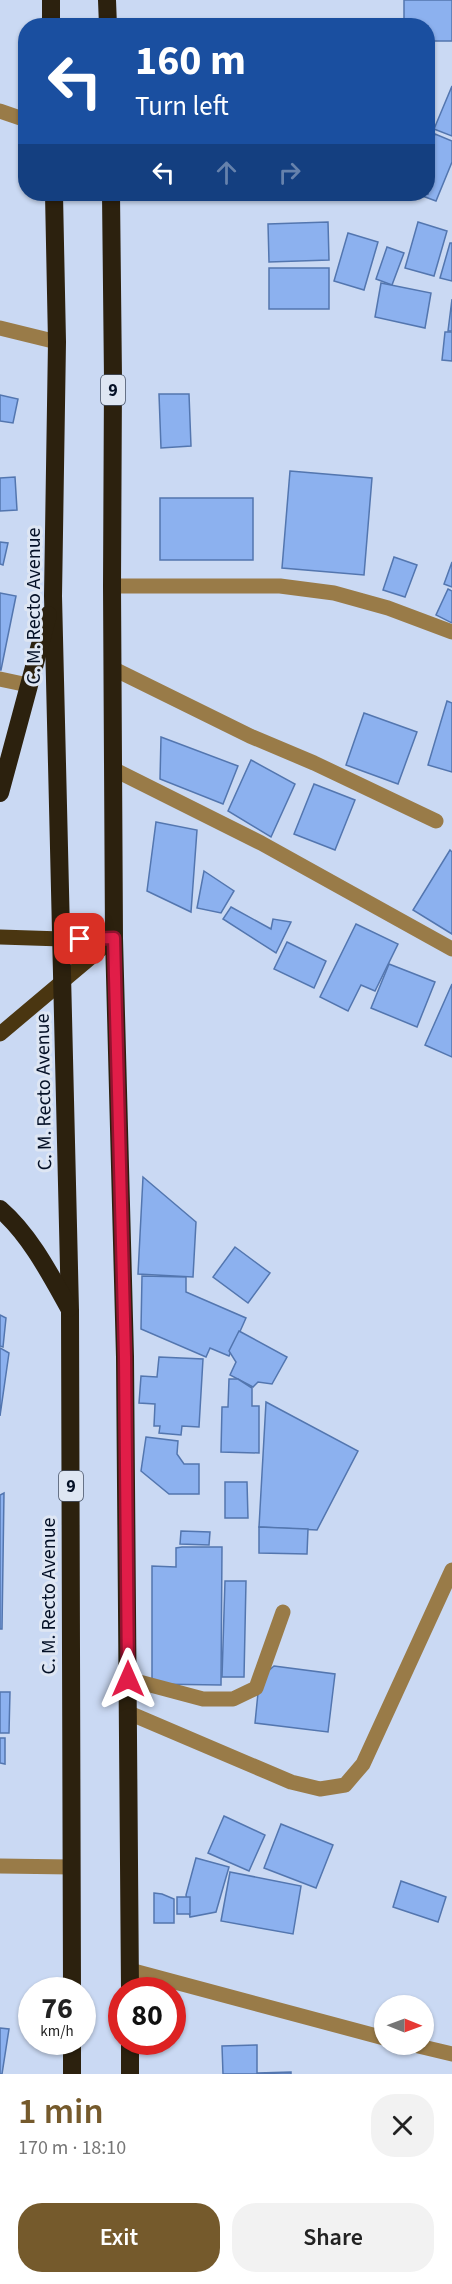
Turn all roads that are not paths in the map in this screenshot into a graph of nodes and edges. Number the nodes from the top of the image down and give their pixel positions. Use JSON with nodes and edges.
{"nodes":[{"id":1,"x":51,"y":0,"type":"edge"},
{"id":2,"x":107,"y":0,"type":"edge"},
{"id":3,"x":51,"y":18,"type":"edge"},
{"id":4,"x":108,"y":18,"type":"edge"},
{"id":5,"x":0,"y":111,"type":"edge"},
{"id":6,"x":18,"y":117,"type":"edge"},
{"id":7,"x":54,"y":201,"type":"edge"},
{"id":8,"x":111,"y":201,"type":"edge"},
{"id":9,"x":0,"y":328,"type":"edge"},
{"id":10,"x":57,"y":342,"type":"junction"},
{"id":11,"x":112,"y":586,"type":"junction"},
{"id":12,"x":53,"y":596,"type":"junction"},
{"id":13,"x":452,"y":632,"type":"edge"},
{"id":14,"x":112,"y":668,"type":"junction"},
{"id":15,"x":0,"y":679,"type":"edge"},
{"id":16,"x":28,"y":685,"type":"junction"},
{"id":17,"x":113,"y":769,"type":"junction"},
{"id":18,"x":0,"y":794,"type":"edge"},
{"id":19,"x":436,"y":821,"type":"dead end"},
{"id":20,"x":0,"y":937,"type":"edge"},
{"id":21,"x":114,"y":938,"type":"junction"},
{"id":22,"x":62,"y":939,"type":"junction"},
{"id":23,"x":452,"y":949,"type":"edge"},
{"id":24,"x":63,"y":981,"type":"junction"},
{"id":25,"x":0,"y":1034,"type":"edge"},
{"id":26,"x":0,"y":1209,"type":"edge"},
{"id":27,"x":70,"y":1310,"type":"junction"},
{"id":28,"x":452,"y":1570,"type":"edge"},
{"id":29,"x":283,"y":1612,"type":"dead end"},
{"id":30,"x":128,"y":1679,"type":"junction"},
{"id":31,"x":129,"y":1713,"type":"junction"},
{"id":32,"x":0,"y":1866,"type":"edge"},
{"id":33,"x":72,"y":1867,"type":"junction"},
{"id":34,"x":130,"y":1970,"type":"junction"},
{"id":35,"x":72,"y":1977,"type":"edge"},
{"id":36,"x":130,"y":1977,"type":"edge"},
{"id":37,"x":374,"y":2035,"type":"edge"},
{"id":38,"x":434,"y":2050,"type":"edge"},
{"id":39,"x":452,"y":2054,"type":"edge"},
{"id":40,"x":72,"y":2055,"type":"edge"},
{"id":41,"x":130,"y":2055,"type":"edge"},
{"id":42,"x":72,"y":2074,"type":"edge"},
{"id":43,"x":130,"y":2074,"type":"edge"}],
"edges":[{"from":1,"to":3,"type":"highway"},
{"from":2,"to":4,"type":"highway"},
{"from":5,"to":6,"type":"street"},
{"from":7,"to":10,"type":"highway","name":"C. M. Recto Avenue","number":"9"},
{"from":8,"to":11,"type":"highway","number":"9"},
{"from":9,"to":10,"type":"street"},
{"from":10,"to":12,"type":"highway","name":"C. M. Recto Avenue","number":"9"},
{"from":11,"to":13,"type":"street"},
{"from":11,"to":14,"type":"highway","number":"9"},
{"from":12,"to":16,"type":"highway"},
{"from":12,"to":22,"type":"highway","name":"C. M. Recto Avenue","number":"9"},
{"from":14,"to":17,"type":"highway","number":"9"},
{"from":14,"to":19,"type":"street"},
{"from":15,"to":16,"type":"street"},
{"from":16,"to":18,"type":"highway"},
{"from":17,"to":21,"type":"highway","number":"9"},
{"from":17,"to":23,"type":"street"},
{"from":20,"to":22,"type":"main road"},
{"from":21,"to":22,"type":"main road"},
{"from":21,"to":24,"type":"main road"},
{"from":21,"to":30,"type":"highway","number":"9"},
{"from":22,"to":24,"type":"highway","name":"C. M. Recto Avenue","number":"9"},
{"from":24,"to":25,"type":"main road"},
{"from":24,"to":27,"type":"highway","name":"C. M. Recto Avenue","number":"9"},
{"from":26,"to":27,"type":"highway"},
{"from":27,"to":33,"type":"highway","name":"C. M. Recto Avenue","number":"9"},
{"from":28,"to":31,"type":"street"},
{"from":29,"to":30,"type":"street"},
{"from":30,"to":31,"type":"highway","number":"9"},
{"from":31,"to":34,"type":"highway","number":"9"},
{"from":32,"to":33,"type":"street"},
{"from":33,"to":35,"type":"highway","name":"C. M. Recto Avenue","number":"9"},
{"from":34,"to":36,"type":"highway","number":"9"},
{"from":34,"to":37,"type":"street"},
{"from":38,"to":39,"type":"street"},
{"from":40,"to":42,"type":"highway"},
{"from":41,"to":43,"type":"highway"}]}
